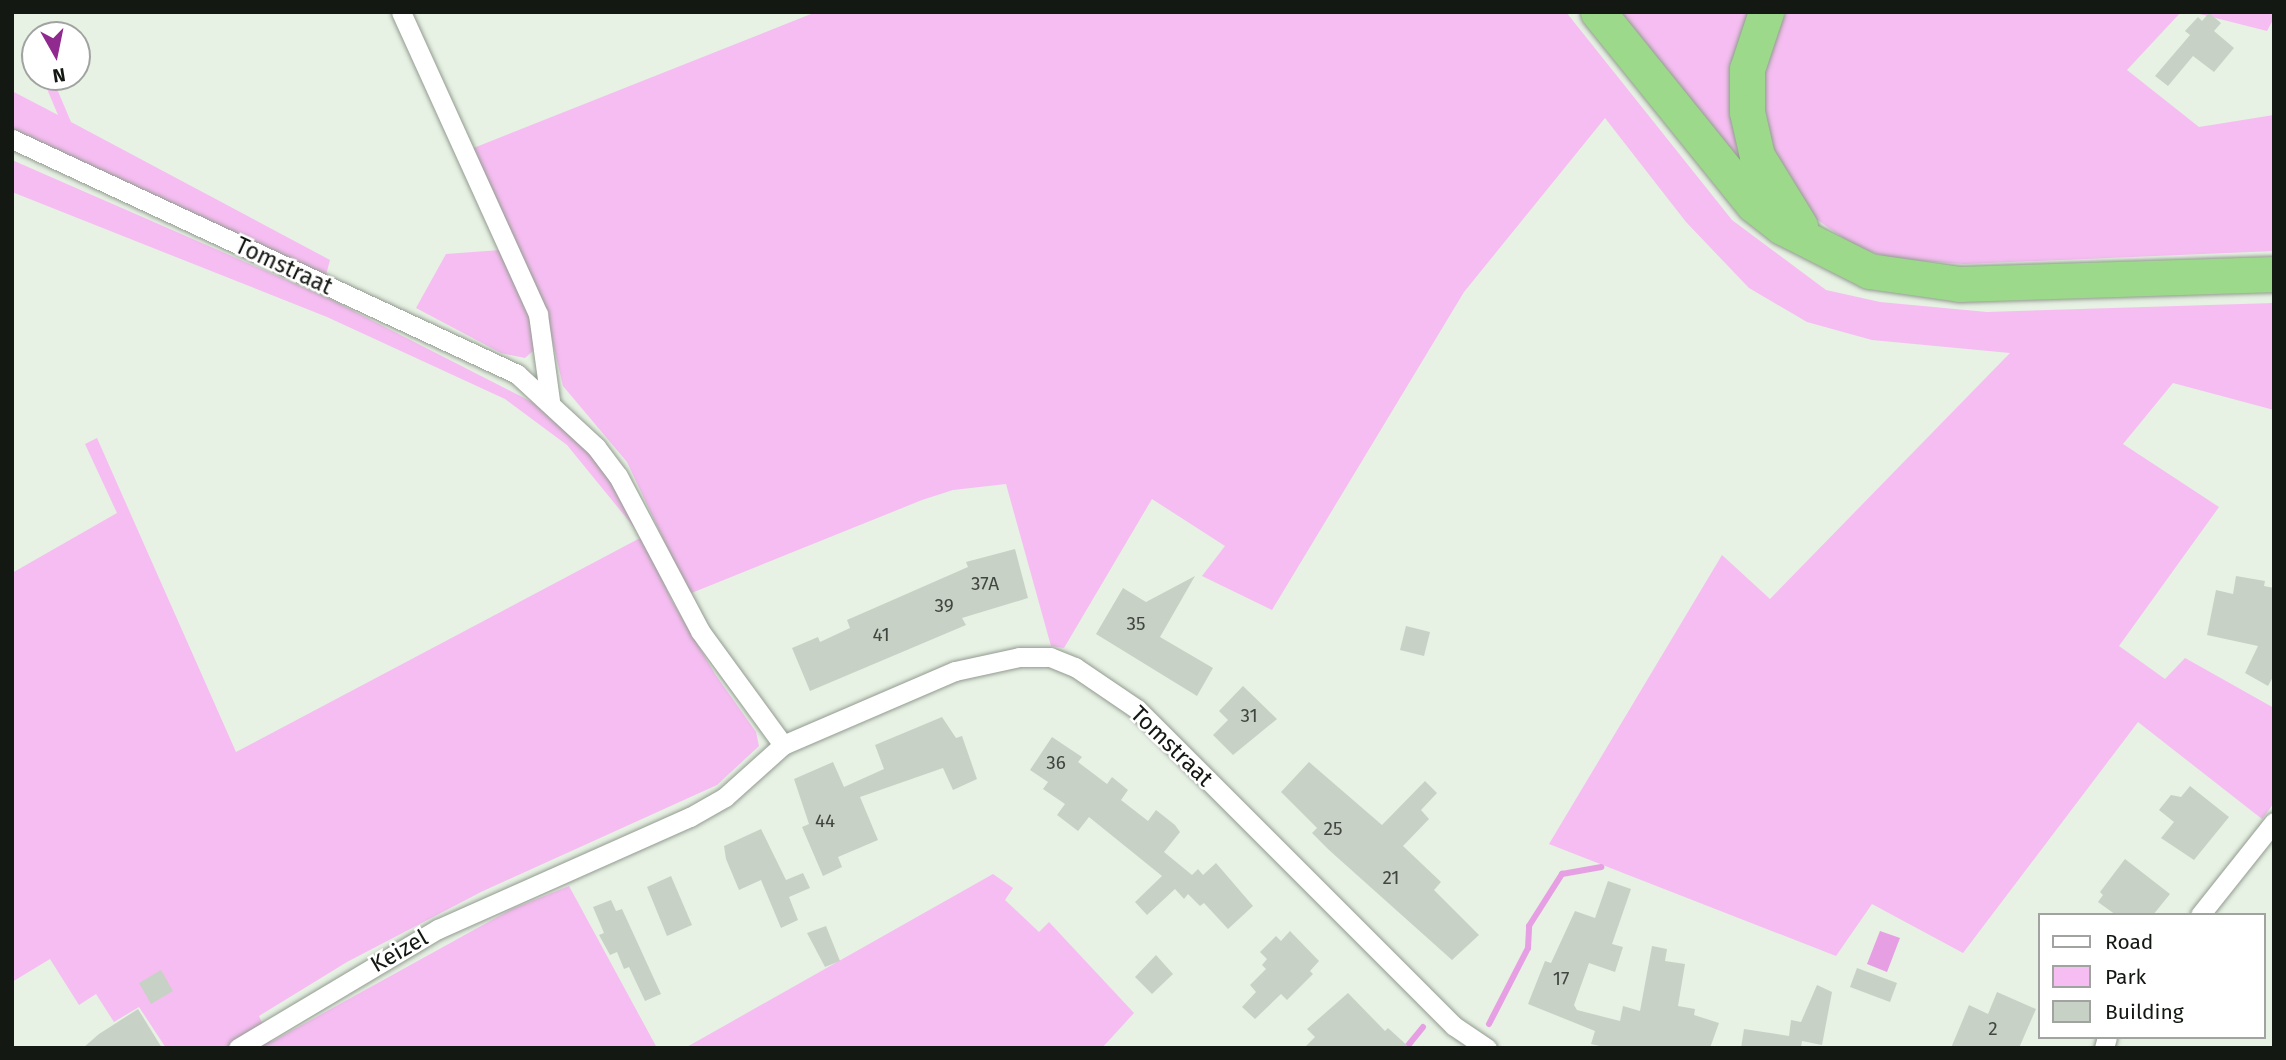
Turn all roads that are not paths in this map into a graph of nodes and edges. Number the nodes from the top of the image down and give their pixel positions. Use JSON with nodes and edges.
{"nodes":[{"id":1,"x":401,"y":12,"type":"edge"},
{"id":2,"x":1598,"y":12,"type":"edge"},
{"id":3,"x":1766,"y":12,"type":"edge"},
{"id":4,"x":12,"y":139,"type":"edge"},
{"id":5,"x":1815,"y":246,"type":"junction"},
{"id":6,"x":2274,"y":274,"type":"edge"},
{"id":7,"x":550,"y":401,"type":"junction"},
{"id":8,"x":783,"y":745,"type":"junction"},
{"id":9,"x":2274,"y":822,"type":"edge"},
{"id":10,"x":568,"y":872,"type":"joint"},
{"id":11,"x":2202,"y":913,"type":"edge"},
{"id":12,"x":237,"y":1048,"type":"edge"},
{"id":13,"x":1488,"y":1048,"type":"edge"}],
"edges":[{"from":1,"to":7,"type":"street"},
{"from":2,"to":5,"type":"highway"},
{"from":3,"to":5,"type":"highway"},
{"from":4,"to":7,"type":"street","name":"Tomstraat"},
{"from":5,"to":6,"type":"highway"},
{"from":7,"to":8,"type":"street","name":"Tomstraat"},
{"from":8,"to":10,"type":"street","name":"Tomstraat"},
{"from":8,"to":13,"type":"street","name":"Tomstraat"},
{"from":9,"to":11,"type":"street"},
{"from":10,"to":12,"type":"street","name":"Keizel"}]}
